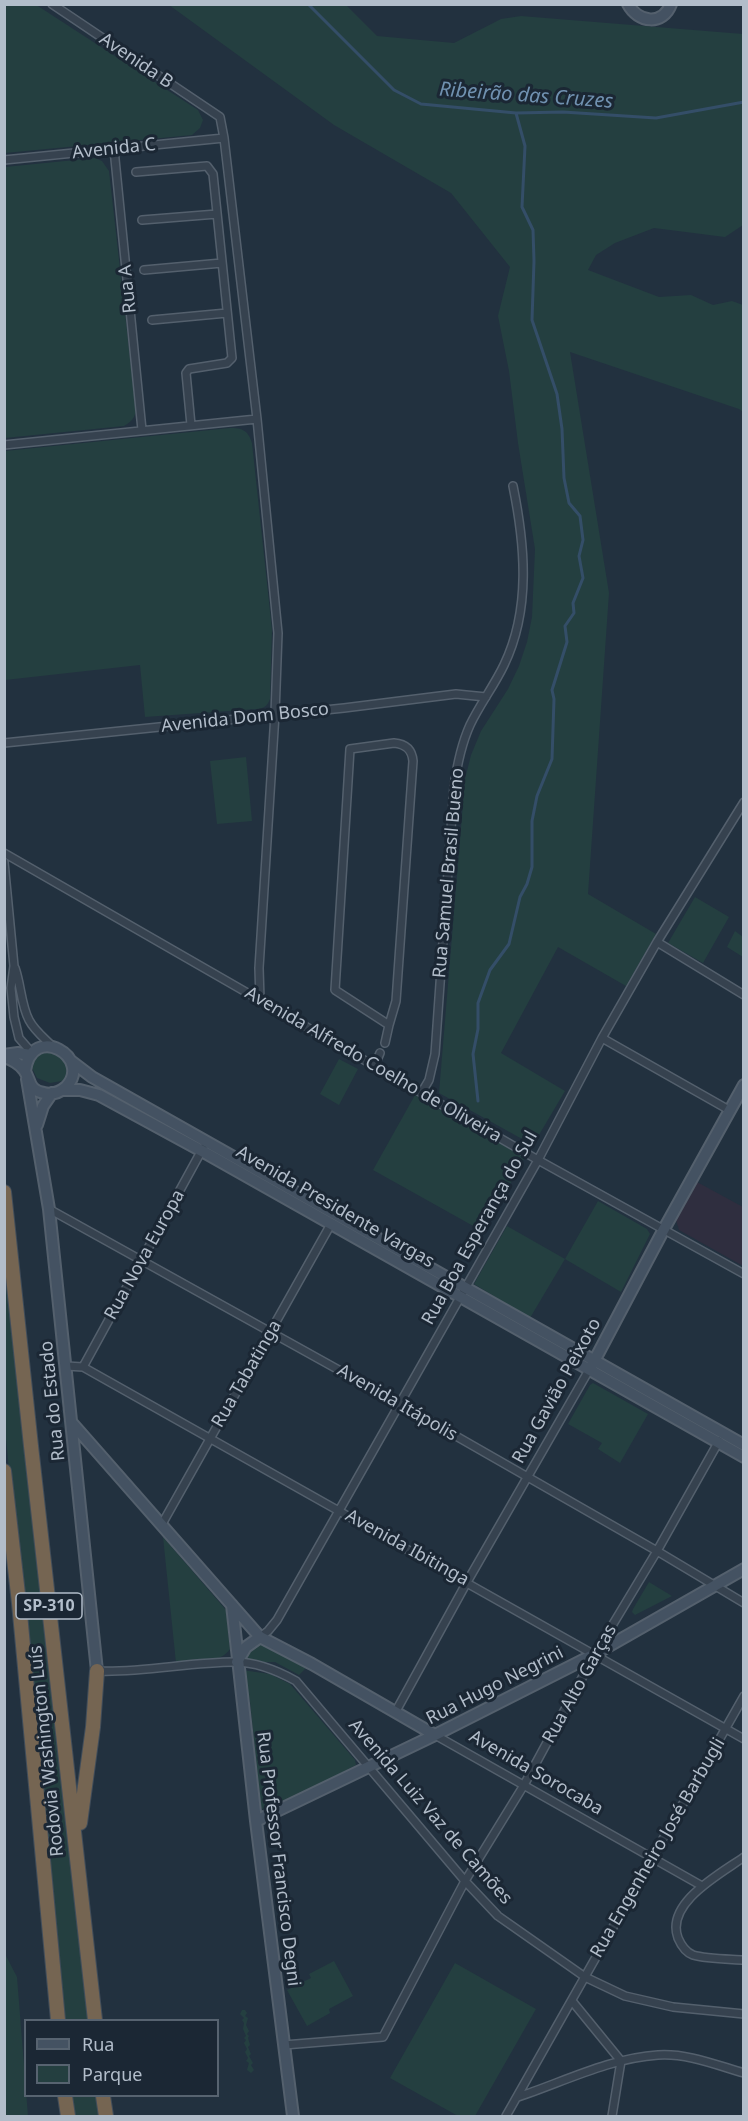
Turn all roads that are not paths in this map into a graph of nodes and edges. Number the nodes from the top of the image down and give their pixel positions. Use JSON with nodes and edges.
{"nodes":[{"id":1,"x":52,"y":4,"type":"edge"},
{"id":2,"x":628,"y":4,"type":"edge"},
{"id":3,"x":671,"y":4,"type":"edge"},
{"id":4,"x":224,"y":138,"type":"junction"},
{"id":5,"x":114,"y":149,"type":"junction"},
{"id":6,"x":4,"y":160,"type":"edge"},
{"id":7,"x":136,"y":172,"type":"dead end"},
{"id":8,"x":217,"y":213,"type":"junction"},
{"id":9,"x":142,"y":220,"type":"dead end"},
{"id":10,"x":222,"y":263,"type":"junction"},
{"id":11,"x":144,"y":270,"type":"dead end"},
{"id":12,"x":227,"y":313,"type":"junction"},
{"id":13,"x":152,"y":320,"type":"dead end"},
{"id":14,"x":257,"y":419,"type":"junction"},
{"id":15,"x":191,"y":425,"type":"junction"},
{"id":16,"x":142,"y":430,"type":"junction"},
{"id":17,"x":4,"y":445,"type":"edge"},
{"id":18,"x":513,"y":486,"type":"dead end"},
{"id":19,"x":486,"y":697,"type":"junction"},
{"id":20,"x":275,"y":714,"type":"junction"},
{"id":21,"x":4,"y":743,"type":"edge"},
{"id":22,"x":744,"y":802,"type":"edge"},
{"id":23,"x":4,"y":853,"type":"edge"},
{"id":24,"x":4,"y":862,"type":"edge"},
{"id":25,"x":657,"y":942,"type":"junction"},
{"id":26,"x":14,"y":966,"type":"junction"},
{"id":27,"x":744,"y":995,"type":"edge"},
{"id":28,"x":260,"y":1000,"type":"junction"},
{"id":29,"x":389,"y":1025,"type":"junction"},
{"id":30,"x":602,"y":1038,"type":"junction"},
{"id":31,"x":385,"y":1043,"type":"dead end"},
{"id":32,"x":52,"y":1046,"type":"junction"},
{"id":33,"x":380,"y":1053,"type":"dead end"},
{"id":34,"x":31,"y":1054,"type":"junction"},
{"id":35,"x":4,"y":1056,"type":"edge"},
{"id":36,"x":71,"y":1061,"type":"junction"},
{"id":37,"x":375,"y":1065,"type":"junction"},
{"id":38,"x":26,"y":1075,"type":"junction"},
{"id":39,"x":744,"y":1085,"type":"edge"},
{"id":40,"x":57,"y":1092,"type":"junction"},
{"id":41,"x":422,"y":1092,"type":"junction"},
{"id":42,"x":729,"y":1110,"type":"junction"},
{"id":43,"x":36,"y":1128,"type":"junction"},
{"id":44,"x":204,"y":1146,"type":"junction"},
{"id":45,"x":538,"y":1160,"type":"junction"},
{"id":46,"x":4,"y":1192,"type":"edge"},
{"id":47,"x":49,"y":1209,"type":"junction"},
{"id":48,"x":331,"y":1224,"type":"junction"},
{"id":49,"x":664,"y":1228,"type":"junction"},
{"id":50,"x":142,"y":1261,"type":"junction"},
{"id":51,"x":744,"y":1274,"type":"edge"},
{"id":52,"x":463,"y":1292,"type":"junction"},
{"id":53,"x":271,"y":1332,"type":"junction"},
{"id":54,"x":592,"y":1365,"type":"junction"},
{"id":55,"x":66,"y":1366,"type":"junction"},
{"id":56,"x":83,"y":1367,"type":"junction"},
{"id":57,"x":400,"y":1404,"type":"junction"},
{"id":58,"x":72,"y":1422,"type":"junction"},
{"id":59,"x":210,"y":1437,"type":"junction"},
{"id":60,"x":720,"y":1438,"type":"junction"},
{"id":61,"x":744,"y":1445,"type":"edge"},
{"id":62,"x":744,"y":1457,"type":"edge"},
{"id":63,"x":4,"y":1471,"type":"edge"},
{"id":64,"x":528,"y":1479,"type":"junction"},
{"id":65,"x":340,"y":1510,"type":"junction"},
{"id":66,"x":162,"y":1524,"type":"junction"},
{"id":67,"x":657,"y":1551,"type":"junction"},
{"id":68,"x":744,"y":1569,"type":"edge"},
{"id":69,"x":467,"y":1582,"type":"junction"},
{"id":70,"x":714,"y":1584,"type":"junction"},
{"id":71,"x":744,"y":1603,"type":"edge"},
{"id":72,"x":232,"y":1605,"type":"junction"},
{"id":73,"x":260,"y":1637,"type":"junction"},
{"id":74,"x":595,"y":1654,"type":"junction"},
{"id":75,"x":237,"y":1662,"type":"junction"},
{"id":76,"x":97,"y":1671,"type":"junction"},
{"id":77,"x":744,"y":1696,"type":"edge"},
{"id":78,"x":396,"y":1712,"type":"junction"},
{"id":79,"x":419,"y":1725,"type":"junction"},
{"id":80,"x":725,"y":1729,"type":"junction"},
{"id":81,"x":435,"y":1735,"type":"junction"},
{"id":82,"x":744,"y":1739,"type":"edge"},
{"id":83,"x":417,"y":1744,"type":"junction"},
{"id":84,"x":368,"y":1767,"type":"junction"},
{"id":85,"x":524,"y":1785,"type":"junction"},
{"id":86,"x":256,"y":1821,"type":"junction"},
{"id":87,"x":744,"y":1857,"type":"edge"},
{"id":88,"x":652,"y":1858,"type":"junction"},
{"id":89,"x":465,"y":1881,"type":"junction"},
{"id":90,"x":702,"y":1886,"type":"junction"},
{"id":91,"x":84,"y":1924,"type":"junction"},
{"id":92,"x":744,"y":1960,"type":"edge"},
{"id":93,"x":585,"y":1977,"type":"junction"},
{"id":94,"x":572,"y":2001,"type":"junction"},
{"id":95,"x":744,"y":2014,"type":"edge"},
{"id":96,"x":58,"y":2019,"type":"edge"},
{"id":97,"x":95,"y":2019,"type":"edge"},
{"id":98,"x":284,"y":2045,"type":"junction"},
{"id":99,"x":621,"y":2061,"type":"junction"},
{"id":100,"x":744,"y":2073,"type":"edge"},
{"id":101,"x":65,"y":2097,"type":"edge"},
{"id":102,"x":103,"y":2097,"type":"edge"},
{"id":103,"x":517,"y":2098,"type":"junction"},
{"id":104,"x":68,"y":2116,"type":"edge"},
{"id":105,"x":106,"y":2116,"type":"edge"},
{"id":106,"x":293,"y":2116,"type":"edge"},
{"id":107,"x":506,"y":2116,"type":"edge"},
{"id":108,"x":612,"y":2116,"type":"edge"}],
"edges":[{"from":1,"to":4,"type":"street","name":"Avenida B"},
{"from":2,"to":3,"type":"main road"},
{"from":4,"to":5,"type":"street","name":"Avenida C"},
{"from":4,"to":14,"type":"street"},
{"from":5,"to":6,"type":"street","name":"Avenida C"},
{"from":5,"to":16,"type":"street","name":"Rua A"},
{"from":7,"to":8,"type":"street"},
{"from":8,"to":9,"type":"street"},
{"from":8,"to":10,"type":"street"},
{"from":10,"to":11,"type":"street"},
{"from":10,"to":12,"type":"street"},
{"from":12,"to":13,"type":"street"},
{"from":12,"to":15,"type":"street"},
{"from":14,"to":15,"type":"street"},
{"from":14,"to":20,"type":"street"},
{"from":15,"to":16,"type":"street"},
{"from":16,"to":17,"type":"street"},
{"from":18,"to":19,"type":"street","name":"Rua Samuel Brasil Bueno"},
{"from":19,"to":20,"type":"street","name":"Avenida Dom Bosco"},
{"from":19,"to":41,"type":"street","name":"Rua Samuel Brasil Bueno"},
{"from":20,"to":21,"type":"street","name":"Avenida Dom Bosco"},
{"from":20,"to":28,"type":"street"},
{"from":22,"to":25,"type":"street","name":"Rua Boa Esperança do Sul"},
{"from":23,"to":28,"type":"street","name":"Avenida Alfredo Coelho de Oliveira"},
{"from":24,"to":26,"type":"street"},
{"from":25,"to":27,"type":"street"},
{"from":25,"to":30,"type":"street","name":"Rua Boa Esperança do Sul"},
{"from":26,"to":32,"type":"street"},
{"from":26,"to":34,"type":"street"},
{"from":28,"to":37,"type":"street","name":"Avenida Alfredo Coelho de Oliveira"},
{"from":29,"to":29,"type":"street"},
{"from":29,"to":31,"type":"street"},
{"from":30,"to":42,"type":"street"},
{"from":30,"to":45,"type":"street","name":"Rua Boa Esperança do Sul"},
{"from":32,"to":34,"type":"main road"},
{"from":32,"to":36,"type":"main road"},
{"from":33,"to":37,"type":"street"},
{"from":34,"to":35,"type":"main road"},
{"from":34,"to":38,"type":"main road"},
{"from":35,"to":38,"type":"main road"},
{"from":36,"to":40,"type":"main road"},
{"from":36,"to":44,"type":"main road","name":"Avenida Presidente Vargas"},
{"from":37,"to":41,"type":"street","name":"Avenida Alfredo Coelho de Oliveira"},
{"from":38,"to":40,"type":"main road"},
{"from":38,"to":43,"type":"main road","name":"Rua do Estado"},
{"from":39,"to":42,"type":"main road","name":"Rua Gavião Peixoto"},
{"from":40,"to":43,"type":"main road"},
{"from":40,"to":44,"type":"main road","name":"Avenida Presidente Vargas"},
{"from":41,"to":45,"type":"street","name":"Avenida Alfredo Coelho de Oliveira"},
{"from":42,"to":49,"type":"main road","name":"Rua Gavião Peixoto"},
{"from":43,"to":47,"type":"main road","name":"Rua do Estado"},
{"from":44,"to":48,"type":"main road","name":"Avenida Presidente Vargas"},
{"from":44,"to":50,"type":"street","name":"Rua Nova Europa"},
{"from":44,"to":52,"type":"main road","name":"Avenida Presidente Vargas"},
{"from":45,"to":49,"type":"street","name":"Avenida Alfredo Coelho de Oliveira"},
{"from":45,"to":52,"type":"street","name":"Rua Boa Esperança do Sul"},
{"from":46,"to":91,"type":"highway","name":"Rodovia Washington Luís","number":"SP-310"},
{"from":47,"to":50,"type":"street","name":"Avenida Itápolis"},
{"from":47,"to":55,"type":"main road","name":"Rua do Estado"},
{"from":48,"to":52,"type":"main road","name":"Avenida Presidente Vargas"},
{"from":48,"to":53,"type":"street","name":"Rua Tabatinga"},
{"from":49,"to":51,"type":"street","name":"Avenida Alfredo Coelho de Oliveira"},
{"from":49,"to":54,"type":"main road","name":"Rua Gavião Peixoto"},
{"from":50,"to":53,"type":"street","name":"Avenida Itápolis"},
{"from":50,"to":56,"type":"street","name":"Rua Nova Europa"},
{"from":52,"to":54,"type":"main road","name":"Avenida Presidente Vargas"},
{"from":52,"to":57,"type":"street","name":"Rua Boa Esperança do Sul"},
{"from":53,"to":57,"type":"street","name":"Avenida Itápolis"},
{"from":53,"to":59,"type":"street","name":"Rua Tabatinga"},
{"from":54,"to":60,"type":"main road","name":"Avenida Presidente Vargas"},
{"from":54,"to":64,"type":"street","name":"Rua Gavião Peixoto"},
{"from":55,"to":56,"type":"street","name":"Avenida Ibitinga"},
{"from":55,"to":58,"type":"main road","name":"Rua do Estado"},
{"from":56,"to":59,"type":"street","name":"Avenida Ibitinga"},
{"from":57,"to":64,"type":"street","name":"Avenida Itápolis"},
{"from":57,"to":65,"type":"street","name":"Rua Boa Esperança do Sul"},
{"from":58,"to":66,"type":"main road"},
{"from":58,"to":76,"type":"main road","name":"Rua do Estado"},
{"from":59,"to":65,"type":"street","name":"Avenida Ibitinga"},
{"from":59,"to":66,"type":"street","name":"Rua Tabatinga"},
{"from":60,"to":61,"type":"main road","name":"Avenida Presidente Vargas"},
{"from":60,"to":62,"type":"main road","name":"Avenida Presidente Vargas"},
{"from":60,"to":67,"type":"street","name":"Rua Alto Garças"},
{"from":63,"to":96,"type":"highway","name":"Rodovia Washington Luís","number":"SP-310"},
{"from":64,"to":67,"type":"street","name":"Avenida Itápolis"},
{"from":64,"to":69,"type":"street","name":"Rua Gavião Peixoto"},
{"from":65,"to":69,"type":"street","name":"Avenida Ibitinga"},
{"from":65,"to":73,"type":"street","name":"Rua Boa Esperança do Sul"},
{"from":66,"to":72,"type":"main road"},
{"from":67,"to":70,"type":"street","name":"Avenida Itápolis"},
{"from":67,"to":74,"type":"street","name":"Rua Alto Garças"},
{"from":68,"to":70,"type":"main road","name":"Rua Hugo Negrini"},
{"from":69,"to":74,"type":"street","name":"Avenida Ibitinga"},
{"from":69,"to":78,"type":"street","name":"Rua Gavião Peixoto"},
{"from":70,"to":71,"type":"street","name":"Avenida Itápolis"},
{"from":70,"to":74,"type":"main road","name":"Rua Hugo Negrini"},
{"from":72,"to":73,"type":"main road"},
{"from":72,"to":75,"type":"main road","name":"Rua Professor Francisco Degni"},
{"from":73,"to":75,"type":"main road","name":"Rua Boa Esperança do Sul"},
{"from":73,"to":78,"type":"main road","name":"Avenida Sorocaba"},
{"from":74,"to":80,"type":"street","name":"Avenida Ibitinga"},
{"from":74,"to":81,"type":"main road","name":"Rua Hugo Negrini"},
{"from":74,"to":85,"type":"street","name":"Rua Alto Garças"},
{"from":75,"to":76,"type":"street","name":"Avenida Luiz Vaz de Camões"},
{"from":75,"to":84,"type":"street","name":"Avenida Luiz Vaz de Camões"},
{"from":75,"to":86,"type":"main road","name":"Rua Professor Francisco Degni"},
{"from":76,"to":91,"type":"highway"},
{"from":77,"to":80,"type":"street","name":"Rua Engenheiro José Barbugli"},
{"from":78,"to":79,"type":"main road","name":"Avenida Sorocaba"},
{"from":79,"to":81,"type":"main road","name":"Avenida Sorocaba"},
{"from":79,"to":83,"type":"main road"},
{"from":80,"to":82,"type":"street","name":"Avenida Ibitinga"},
{"from":80,"to":88,"type":"street","name":"Rua Engenheiro José Barbugli"},
{"from":81,"to":83,"type":"main road","name":"Rua Hugo Negrini"},
{"from":81,"to":85,"type":"street","name":"Avenida Sorocaba"},
{"from":83,"to":84,"type":"main road","name":"Rua Hugo Negrini"},
{"from":84,"to":86,"type":"main road","name":"Rua Hugo Negrini"},
{"from":84,"to":89,"type":"street","name":"Avenida Luiz Vaz de Camões"},
{"from":85,"to":88,"type":"street","name":"Avenida Sorocaba"},
{"from":85,"to":89,"type":"street","name":"Rua Alto Garças"},
{"from":86,"to":98,"type":"main road","name":"Rua Professor Francisco Degni"},
{"from":87,"to":90,"type":"street"},
{"from":88,"to":90,"type":"street","name":"Avenida Sorocaba"},
{"from":88,"to":93,"type":"street","name":"Rua Engenheiro José Barbugli"},
{"from":89,"to":93,"type":"street","name":"Avenida Luiz Vaz de Camões"},
{"from":89,"to":98,"type":"street","name":"Rua Alto Garças"},
{"from":90,"to":92,"type":"street"},
{"from":91,"to":97,"type":"highway","name":"Rodovia Washington Luís","number":"SP-310"},
{"from":93,"to":94,"type":"street","name":"Rua Engenheiro José Barbugli"},
{"from":93,"to":95,"type":"street","name":"Avenida Luiz Vaz de Camões"},
{"from":94,"to":99,"type":"street"},
{"from":94,"to":103,"type":"street","name":"Rua Engenheiro José Barbugli"},
{"from":98,"to":106,"type":"main road","name":"Rua Professor Francisco Degni"},
{"from":99,"to":100,"type":"street"},
{"from":99,"to":103,"type":"street"},
{"from":99,"to":108,"type":"street"},
{"from":101,"to":104,"type":"highway"},
{"from":102,"to":105,"type":"highway"},
{"from":103,"to":107,"type":"street","name":"Rua Engenheiro José Barbugli"}]}
